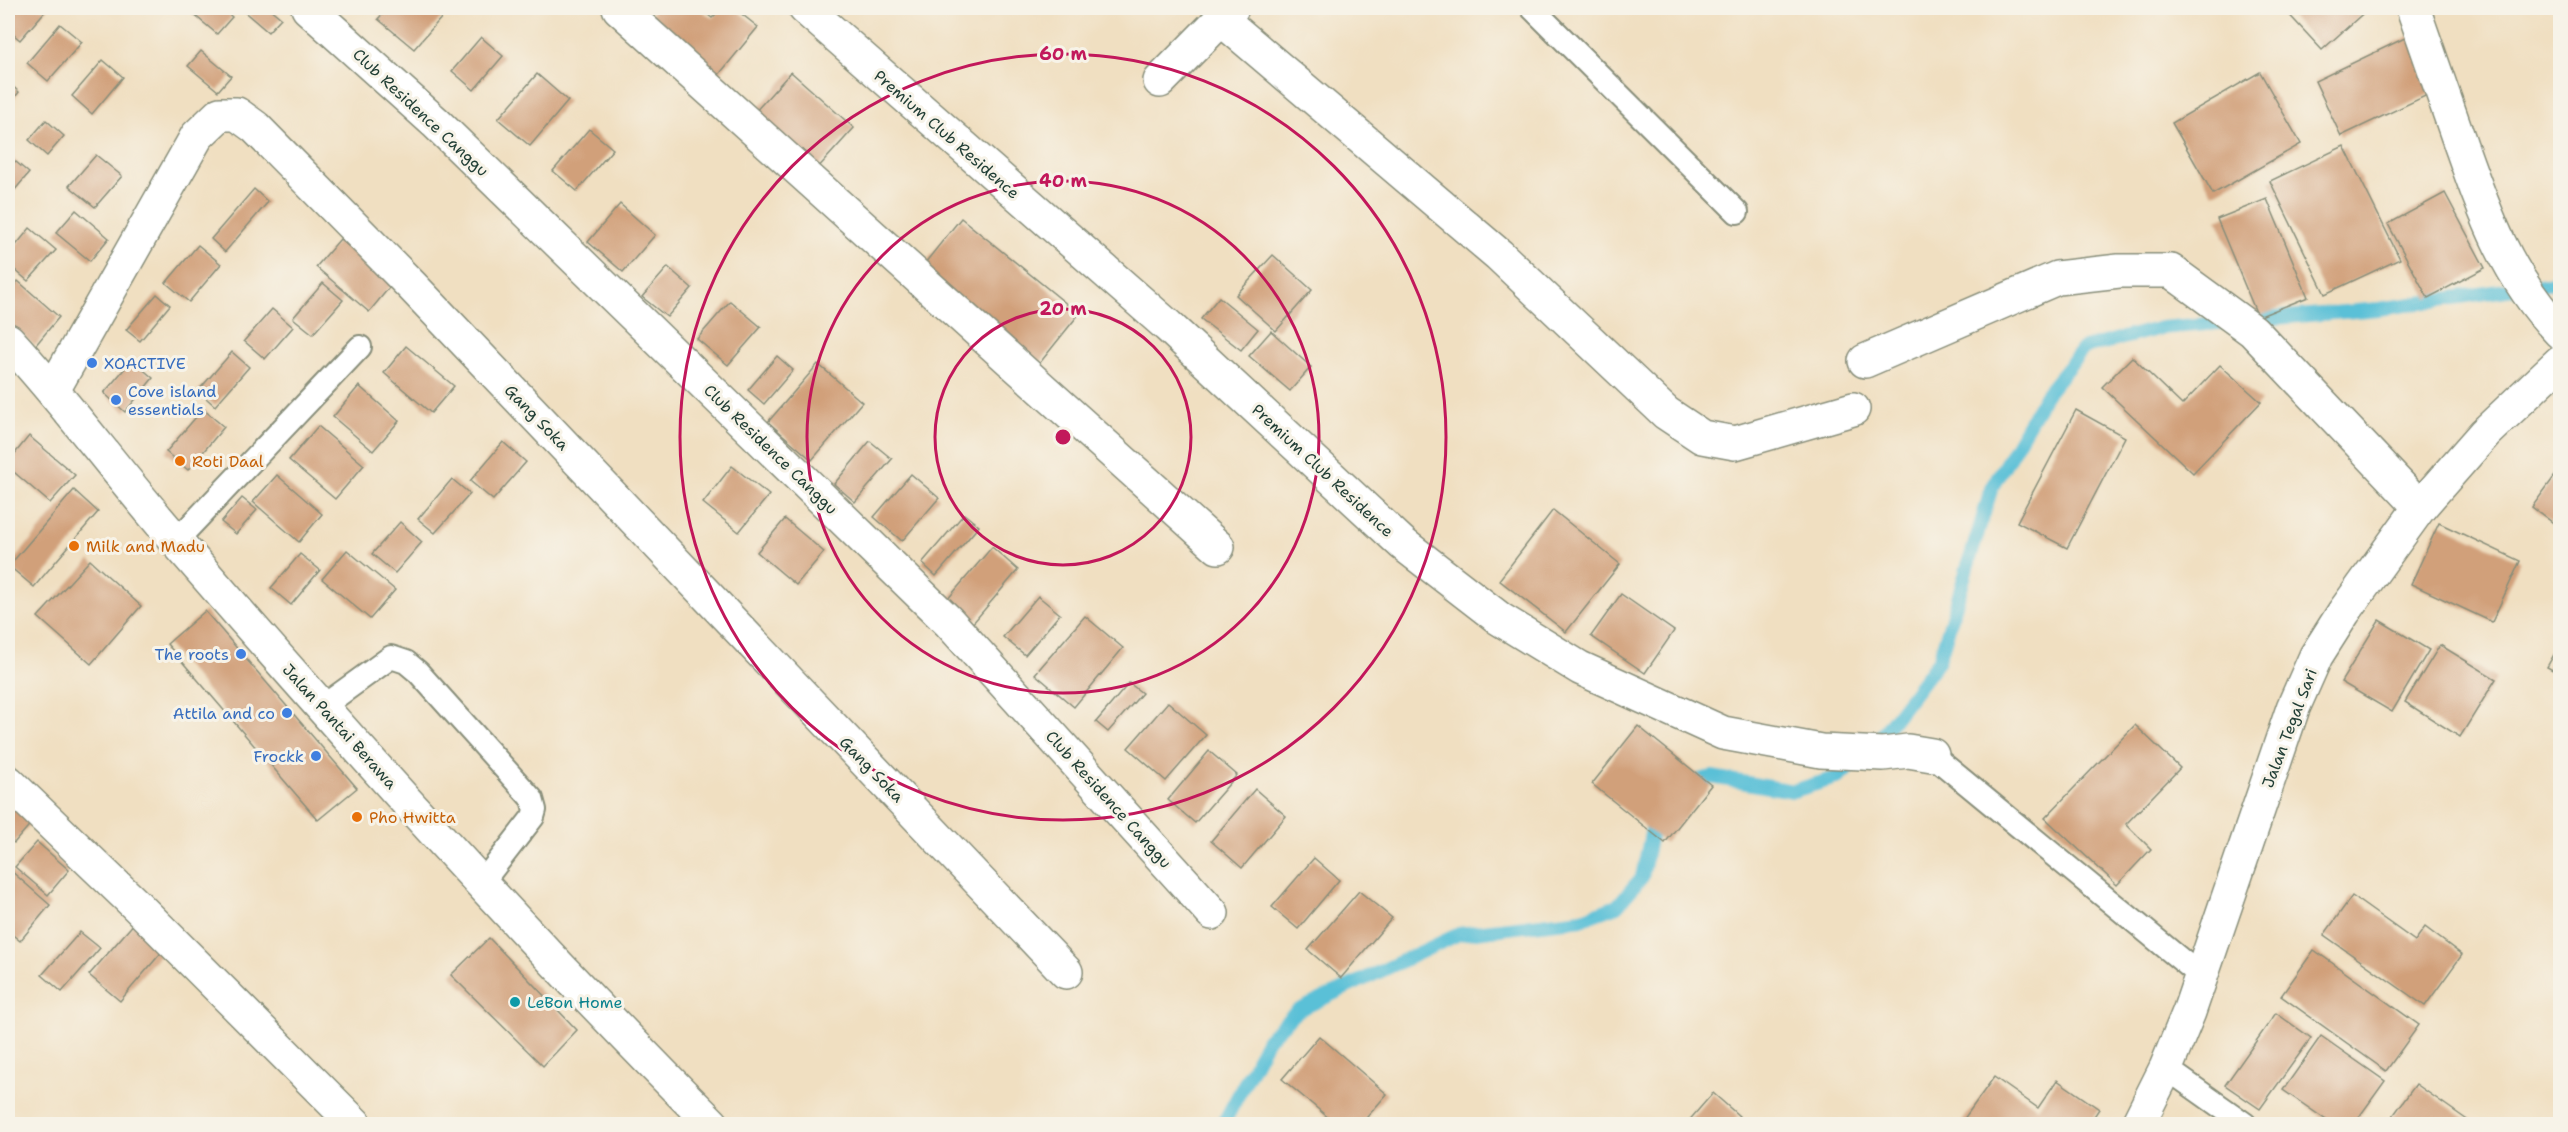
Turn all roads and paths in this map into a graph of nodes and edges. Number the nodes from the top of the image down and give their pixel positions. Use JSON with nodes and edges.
{"nodes":[{"id":1,"x":308,"y":8,"type":"edge"},
{"id":2,"x":619,"y":8,"type":"edge"},
{"id":3,"x":805,"y":8,"type":"edge"},
{"id":4,"x":1532,"y":8,"type":"edge"},
{"id":5,"x":2413,"y":8,"type":"edge"},
{"id":6,"x":1226,"y":13,"type":"edge"},
{"id":7,"x":1160,"y":81,"type":"dead end"},
{"id":8,"x":1737,"y":212,"type":"dead end"},
{"id":9,"x":2560,"y":332,"type":"edge"},
{"id":10,"x":8,"y":340,"type":"edge"},
{"id":11,"x":360,"y":347,"type":"dead end"},
{"id":12,"x":1865,"y":361,"type":"dead end"},
{"id":13,"x":2560,"y":362,"type":"edge"},
{"id":14,"x":53,"y":390,"type":"junction"},
{"id":15,"x":1853,"y":409,"type":"dead end"},
{"id":16,"x":2420,"y":507,"type":"junction"},
{"id":17,"x":176,"y":541,"type":"junction"},
{"id":18,"x":1218,"y":547,"type":"dead end"},
{"id":19,"x":322,"y":707,"type":"junction"},
{"id":20,"x":1932,"y":755,"type":"joint"},
{"id":21,"x":8,"y":782,"type":"edge"},
{"id":22,"x":481,"y":884,"type":"junction"},
{"id":23,"x":1212,"y":913,"type":"dead end"},
{"id":24,"x":1066,"y":972,"type":"dead end"},
{"id":25,"x":2202,"y":977,"type":"junction"},
{"id":26,"x":2166,"y":1068,"type":"junction"},
{"id":27,"x":355,"y":1125,"type":"edge"},
{"id":28,"x":712,"y":1125,"type":"edge"},
{"id":29,"x":2138,"y":1125,"type":"edge"},
{"id":30,"x":2245,"y":1125,"type":"edge"}],
"edges":[{"from":1,"to":23,"type":"street","name":"Club Residence Canggu"},
{"from":2,"to":18,"type":"street"},
{"from":3,"to":20,"type":"street","name":"Premium Club Residence"},
{"from":4,"to":8,"type":"lane"},
{"from":5,"to":9,"type":"street"},
{"from":6,"to":7,"type":"street"},
{"from":6,"to":15,"type":"street"},
{"from":10,"to":14,"type":"street","name":"Jalan Pantai Berawa"},
{"from":11,"to":17,"type":"lane"},
{"from":12,"to":16,"type":"street"},
{"from":13,"to":16,"type":"street","name":"Jalan Tegal Sari"},
{"from":14,"to":17,"type":"street","name":"Jalan Pantai Berawa"},
{"from":14,"to":24,"type":"street","name":"Gang Soka"},
{"from":16,"to":25,"type":"street","name":"Jalan Tegal Sari"},
{"from":17,"to":19,"type":"street","name":"Jalan Pantai Berawa"},
{"from":19,"to":22,"type":"street","name":"Jalan Pantai Berawa"},
{"from":19,"to":22,"type":"lane"},
{"from":20,"to":25,"type":"lane"},
{"from":21,"to":27,"type":"street"},
{"from":22,"to":28,"type":"street","name":"Jalan Pantai Berawa"},
{"from":25,"to":26,"type":"street","name":"Jalan Tegal Sari"},
{"from":26,"to":29,"type":"street","name":"Jalan Tegal Sari"},
{"from":26,"to":30,"type":"lane"}]}
